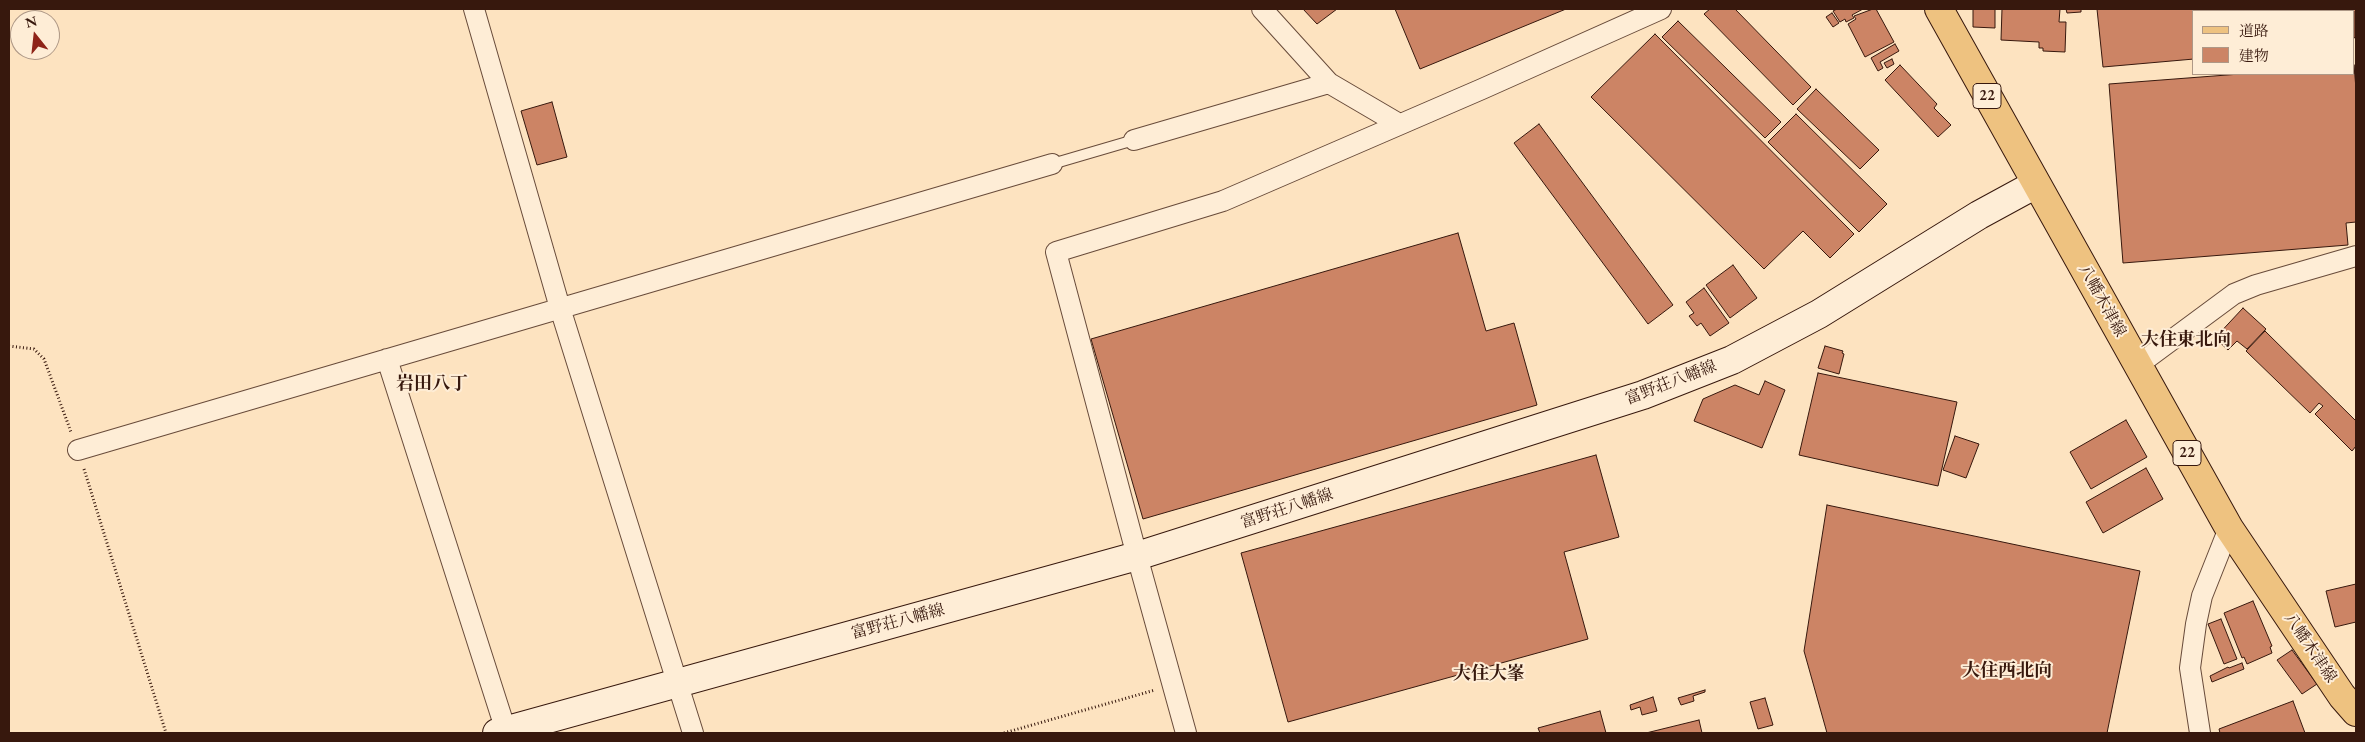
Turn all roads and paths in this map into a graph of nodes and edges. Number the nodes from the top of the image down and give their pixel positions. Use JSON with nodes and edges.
{"nodes":[{"id":1,"x":474,"y":9,"type":"edge"},
{"id":2,"x":1262,"y":9,"type":"edge"},
{"id":3,"x":1661,"y":9,"type":"edge"},
{"id":4,"x":1939,"y":9,"type":"edge"},
{"id":5,"x":1329,"y":83,"type":"junction"},
{"id":6,"x":1399,"y":124,"type":"junction"},
{"id":7,"x":1134,"y":140,"type":"joint"},
{"id":8,"x":1052,"y":164,"type":"joint"},
{"id":9,"x":2036,"y":184,"type":"junction"},
{"id":10,"x":2356,"y":256,"type":"edge"},
{"id":11,"x":560,"y":308,"type":"junction"},
{"id":12,"x":9,"y":346,"type":"edge"},
{"id":13,"x":388,"y":359,"type":"junction"},
{"id":14,"x":2138,"y":365,"type":"junction"},
{"id":15,"x":78,"y":450,"type":"junction"},
{"id":16,"x":2229,"y":528,"type":"junction"},
{"id":17,"x":1136,"y":556,"type":"junction"},
{"id":18,"x":678,"y":683,"type":"junction"},
{"id":19,"x":1174,"y":684,"type":"junction"},
{"id":20,"x":2356,"y":712,"type":"edge"},
{"id":21,"x":502,"y":732,"type":"edge"},
{"id":22,"x":166,"y":733,"type":"edge"},
{"id":23,"x":693,"y":733,"type":"edge"},
{"id":24,"x":1004,"y":733,"type":"edge"},
{"id":25,"x":1186,"y":733,"type":"edge"},
{"id":26,"x":2200,"y":733,"type":"edge"}],
"edges":[{"from":1,"to":11,"type":"street"},
{"from":2,"to":5,"type":"street"},
{"from":3,"to":6,"type":"street"},
{"from":4,"to":9,"type":"main road","name":"八幡木津線","number":"22"},
{"from":5,"to":6,"type":"street"},
{"from":5,"to":7,"type":"street"},
{"from":6,"to":17,"type":"street"},
{"from":7,"to":8,"type":"lane"},
{"from":8,"to":11,"type":"street"},
{"from":9,"to":14,"type":"main road","name":"八幡木津線","number":"22"},
{"from":9,"to":17,"type":"main road","name":"富野荘八幡線"},
{"from":10,"to":14,"type":"street"},
{"from":11,"to":13,"type":"street"},
{"from":11,"to":18,"type":"street"},
{"from":12,"to":15,"type":"path"},
{"from":13,"to":15,"type":"street"},
{"from":13,"to":21,"type":"street"},
{"from":14,"to":16,"type":"main road","name":"八幡木津線","number":"22"},
{"from":15,"to":22,"type":"path"},
{"from":16,"to":20,"type":"main road","name":"八幡木津線","number":"22"},
{"from":16,"to":26,"type":"street"},
{"from":17,"to":18,"type":"main road","name":"富野荘八幡線"},
{"from":17,"to":19,"type":"street"},
{"from":18,"to":21,"type":"main road","name":"富野荘八幡線"},
{"from":18,"to":23,"type":"street"},
{"from":19,"to":24,"type":"path"},
{"from":19,"to":25,"type":"street"}]}
